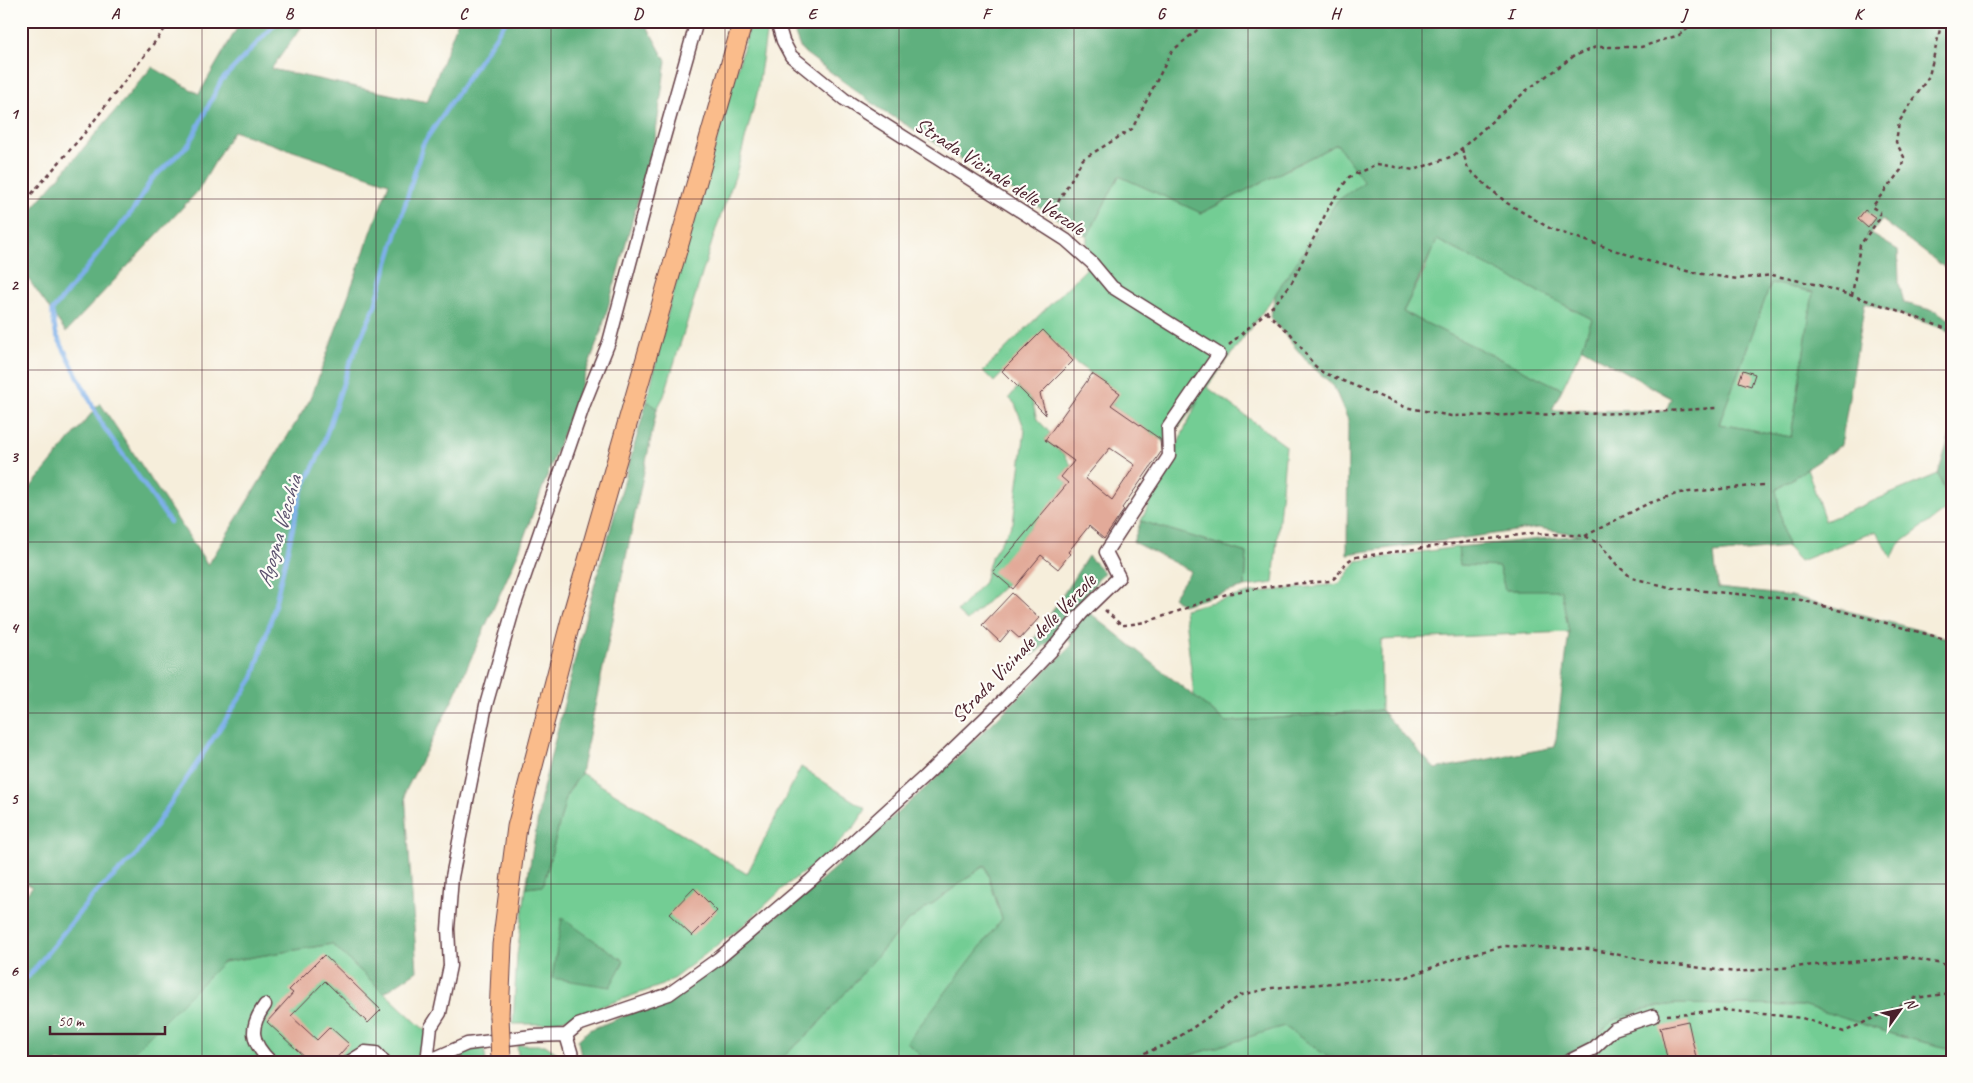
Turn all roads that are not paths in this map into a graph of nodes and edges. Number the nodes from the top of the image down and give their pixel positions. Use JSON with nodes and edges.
{"nodes":[{"id":1,"x":697,"y":21,"type":"edge"},
{"id":2,"x":743,"y":21,"type":"edge"},
{"id":3,"x":777,"y":21,"type":"edge"},
{"id":4,"x":265,"y":1005,"type":"dead end"},
{"id":5,"x":1653,"y":1016,"type":"road end"},
{"id":6,"x":566,"y":1035,"type":"junction"},
{"id":7,"x":501,"y":1061,"type":"edge"},
{"id":8,"x":271,"y":1062,"type":"edge"},
{"id":9,"x":350,"y":1062,"type":"edge"},
{"id":10,"x":384,"y":1062,"type":"edge"},
{"id":11,"x":427,"y":1062,"type":"edge"},
{"id":12,"x":574,"y":1062,"type":"edge"},
{"id":13,"x":1567,"y":1062,"type":"edge"}],
"edges":[{"from":1,"to":11,"type":"street"},
{"from":2,"to":7,"type":"main road","bridge":true},
{"from":3,"to":6,"type":"street","name":"Strada Vicinale delle Verzole"},
{"from":4,"to":8,"type":"street"},
{"from":5,"to":13,"type":"street"},
{"from":6,"to":11,"type":"street"},
{"from":6,"to":12,"type":"street"},
{"from":9,"to":10,"type":"street"}]}
